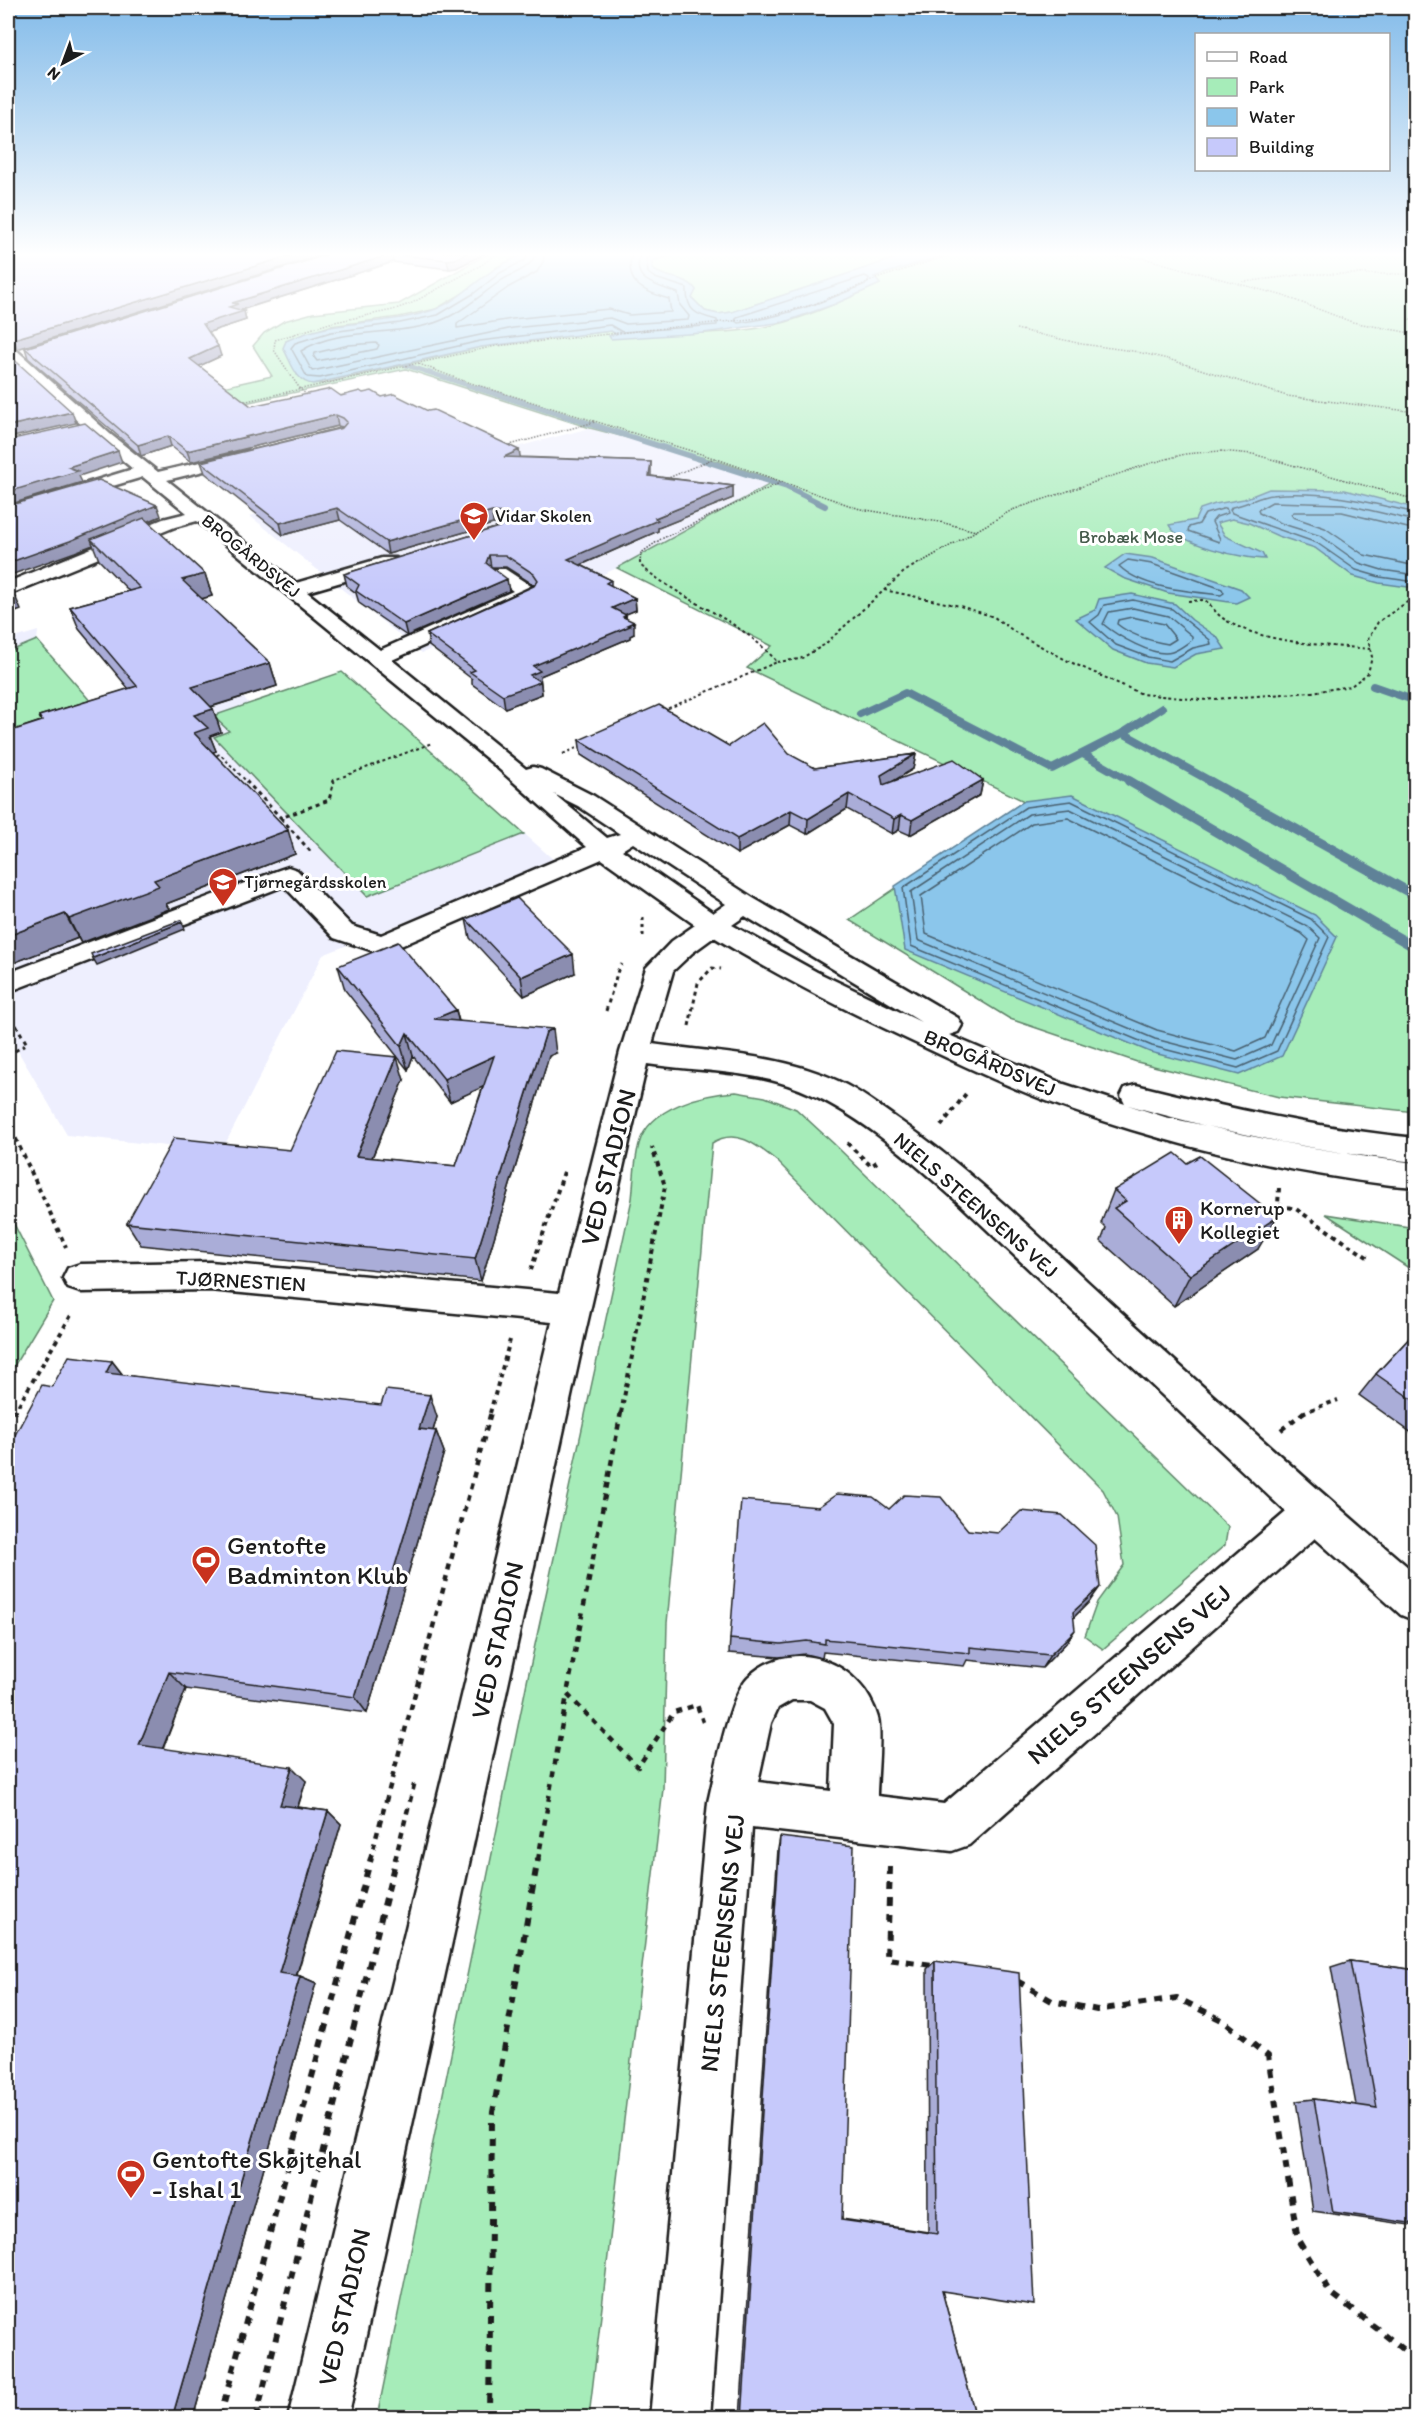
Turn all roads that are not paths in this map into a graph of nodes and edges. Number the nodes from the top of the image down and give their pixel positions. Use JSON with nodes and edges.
{"nodes":[{"id":1,"x":25,"y":365,"type":"edge"},
{"id":2,"x":92,"y":426,"type":"junction"},
{"id":3,"x":71,"y":430,"type":"edge"},
{"id":4,"x":258,"y":453,"type":"edge"},
{"id":5,"x":149,"y":475,"type":"junction"},
{"id":6,"x":8,"y":512,"type":"edge"},
{"id":7,"x":201,"y":515,"type":"junction"},
{"id":8,"x":402,"y":558,"type":"edge"},
{"id":9,"x":498,"y":573,"type":"edge"},
{"id":10,"x":8,"y":589,"type":"edge"},
{"id":11,"x":293,"y":590,"type":"junction"},
{"id":12,"x":378,"y":659,"type":"junction"},
{"id":13,"x":500,"y":757,"type":"junction"},
{"id":14,"x":638,"y":834,"type":"junction"},
{"id":15,"x":605,"y":849,"type":"junction"},
{"id":16,"x":303,"y":891,"type":"junction"},
{"id":17,"x":744,"y":904,"type":"junction"},
{"id":18,"x":713,"y":924,"type":"junction"},
{"id":19,"x":144,"y":954,"type":"dead end"},
{"id":20,"x":8,"y":983,"type":"edge"},
{"id":21,"x":636,"y":1052,"type":"junction"},
{"id":22,"x":1416,"y":1150,"type":"edge"},
{"id":23,"x":1416,"y":1175,"type":"edge"},
{"id":24,"x":80,"y":1278,"type":"road end"},
{"id":25,"x":573,"y":1309,"type":"junction"},
{"id":26,"x":1314,"y":1514,"type":"junction"},
{"id":27,"x":1416,"y":1601,"type":"edge"},
{"id":28,"x":731,"y":1802,"type":"junction"},
{"id":29,"x":872,"y":1820,"type":"junction"},
{"id":30,"x":318,"y":2418,"type":"edge"},
{"id":31,"x":680,"y":2418,"type":"edge"}],
"edges":[{"from":1,"to":2,"type":"street","name":"BROGÅRDSVEJ"},
{"from":2,"to":3,"type":"street"},
{"from":2,"to":5,"type":"street","name":"BROGÅRDSVEJ"},
{"from":4,"to":5,"type":"street"},
{"from":5,"to":6,"type":"street"},
{"from":5,"to":7,"type":"street","name":"BROGÅRDSVEJ"},
{"from":7,"to":10,"type":"street"},
{"from":7,"to":11,"type":"street","name":"BROGÅRDSVEJ"},
{"from":8,"to":11,"type":"street"},
{"from":9,"to":12,"type":"street"},
{"from":11,"to":12,"type":"street","name":"BROGÅRDSVEJ"},
{"from":12,"to":13,"type":"street","name":"BROGÅRDSVEJ"},
{"from":13,"to":14,"type":"street","name":"BROGÅRDSVEJ"},
{"from":13,"to":15,"type":"street","name":"BROGÅRDSVEJ"},
{"from":14,"to":15,"type":"street"},
{"from":14,"to":17,"type":"street","name":"BROGÅRDSVEJ"},
{"from":15,"to":16,"type":"street"},
{"from":15,"to":18,"type":"street","name":"BROGÅRDSVEJ"},
{"from":16,"to":19,"type":"street"},
{"from":16,"to":20,"type":"street"},
{"from":17,"to":18,"type":"street","name":"VED STADION"},
{"from":17,"to":22,"type":"street","name":"BROGÅRDSVEJ"},
{"from":18,"to":21,"type":"street","name":"VED STADION"},
{"from":18,"to":23,"type":"street","name":"BROGÅRDSVEJ"},
{"from":21,"to":25,"type":"street","name":"VED STADION"},
{"from":21,"to":26,"type":"street","name":"NIELS STEENSENS VEJ"},
{"from":24,"to":25,"type":"street","name":"TJØRNESTIEN"},
{"from":25,"to":30,"type":"street","name":"VED STADION"},
{"from":26,"to":27,"type":"street","name":"NIELS STEENSENS VEJ"},
{"from":26,"to":29,"type":"street","name":"NIELS STEENSENS VEJ"},
{"from":28,"to":29,"type":"street","name":"NIELS STEENSENS VEJ"},
{"from":28,"to":29,"type":"street"},
{"from":28,"to":31,"type":"street","name":"NIELS STEENSENS VEJ"}]}
